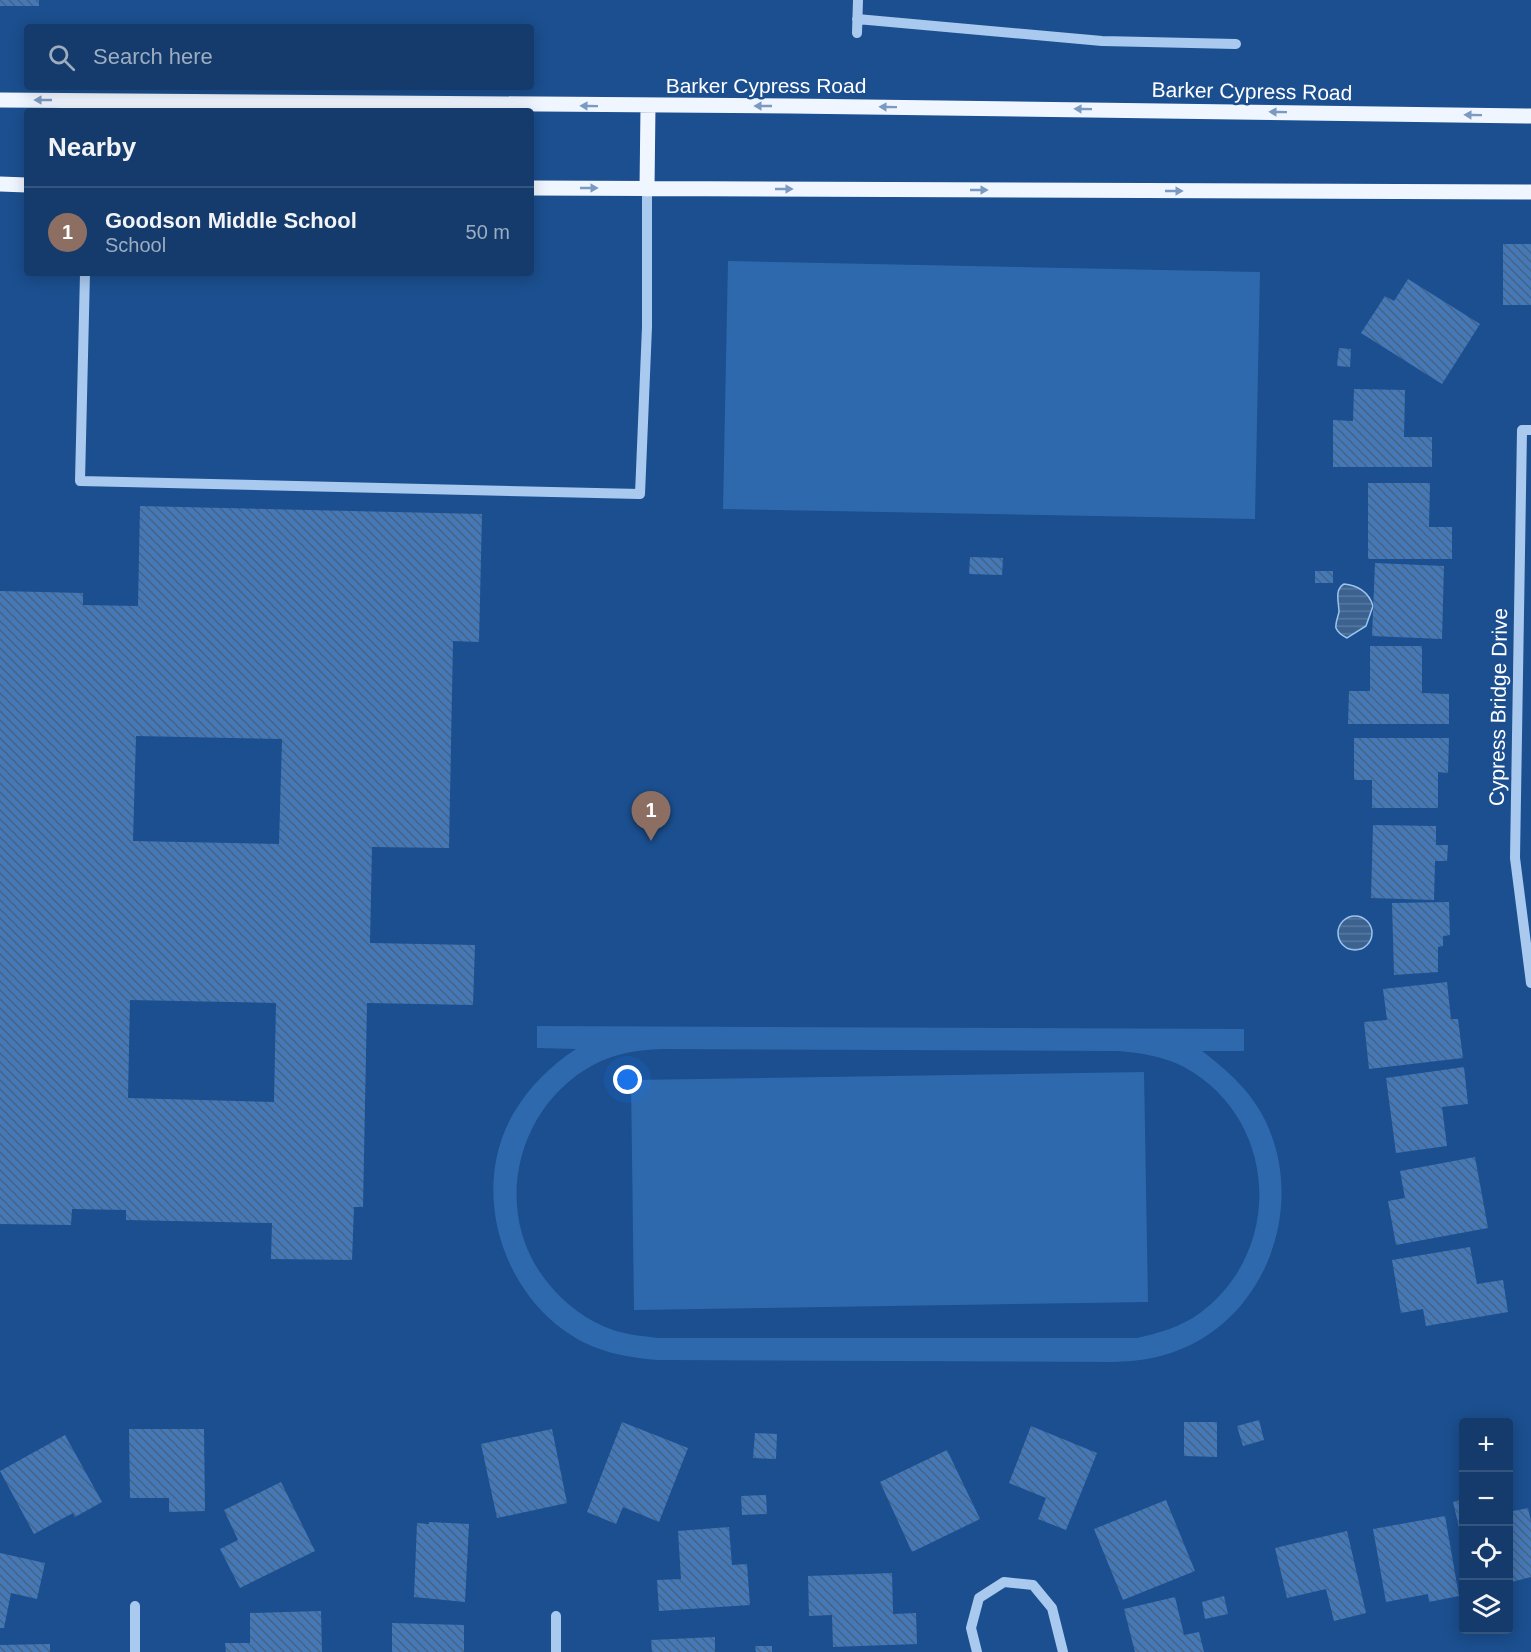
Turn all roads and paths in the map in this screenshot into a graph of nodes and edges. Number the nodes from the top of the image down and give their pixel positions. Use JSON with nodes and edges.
{"nodes":[{"id":1,"x":858,"y":0,"type":"edge"},
{"id":2,"x":857,"y":19,"type":"junction"},
{"id":3,"x":857,"y":33,"type":"dead end"},
{"id":4,"x":1236,"y":45,"type":"dead end"},
{"id":5,"x":0,"y":100,"type":"edge"},
{"id":6,"x":87,"y":106,"type":"edge"},
{"id":7,"x":648,"y":106,"type":"junction"},
{"id":8,"x":1531,"y":116,"type":"edge"},
{"id":9,"x":0,"y":184,"type":"edge"},
{"id":10,"x":24,"y":184,"type":"edge"},
{"id":11,"x":534,"y":188,"type":"edge"},
{"id":12,"x":647,"y":189,"type":"junction"},
{"id":13,"x":1531,"y":192,"type":"edge"},
{"id":14,"x":85,"y":276,"type":"edge"},
{"id":15,"x":1527,"y":430,"type":"edge"},
{"id":16,"x":1531,"y":982,"type":"edge"},
{"id":17,"x":135,"y":1606,"type":"dead end"},
{"id":18,"x":556,"y":1616,"type":"dead end"},
{"id":19,"x":135,"y":1652,"type":"edge"},
{"id":20,"x":556,"y":1652,"type":"edge"},
{"id":21,"x":977,"y":1652,"type":"edge"},
{"id":22,"x":1063,"y":1652,"type":"edge"}],
"edges":[{"from":1,"to":2,"type":"street"},
{"from":2,"to":3,"type":"street"},
{"from":2,"to":4,"type":"street"},
{"from":6,"to":5,"type":"main road","name":"Barker Cypress Road","one_way":true},
{"from":7,"to":6,"type":"main road","name":"Barker Cypress Road","one_way":true},
{"from":8,"to":7,"type":"main road","name":"Barker Cypress Road","one_way":true},
{"from":7,"to":12,"type":"main road"},
{"from":9,"to":10,"type":"main road"},
{"from":11,"to":12,"type":"main road","one_way":true},
{"from":12,"to":13,"type":"main road","one_way":true},
{"from":12,"to":14,"type":"street"},
{"from":15,"to":16,"type":"street","name":"Cypress Bridge Drive"},
{"from":17,"to":19,"type":"street"},
{"from":18,"to":20,"type":"street"},
{"from":21,"to":22,"type":"street"}]}
